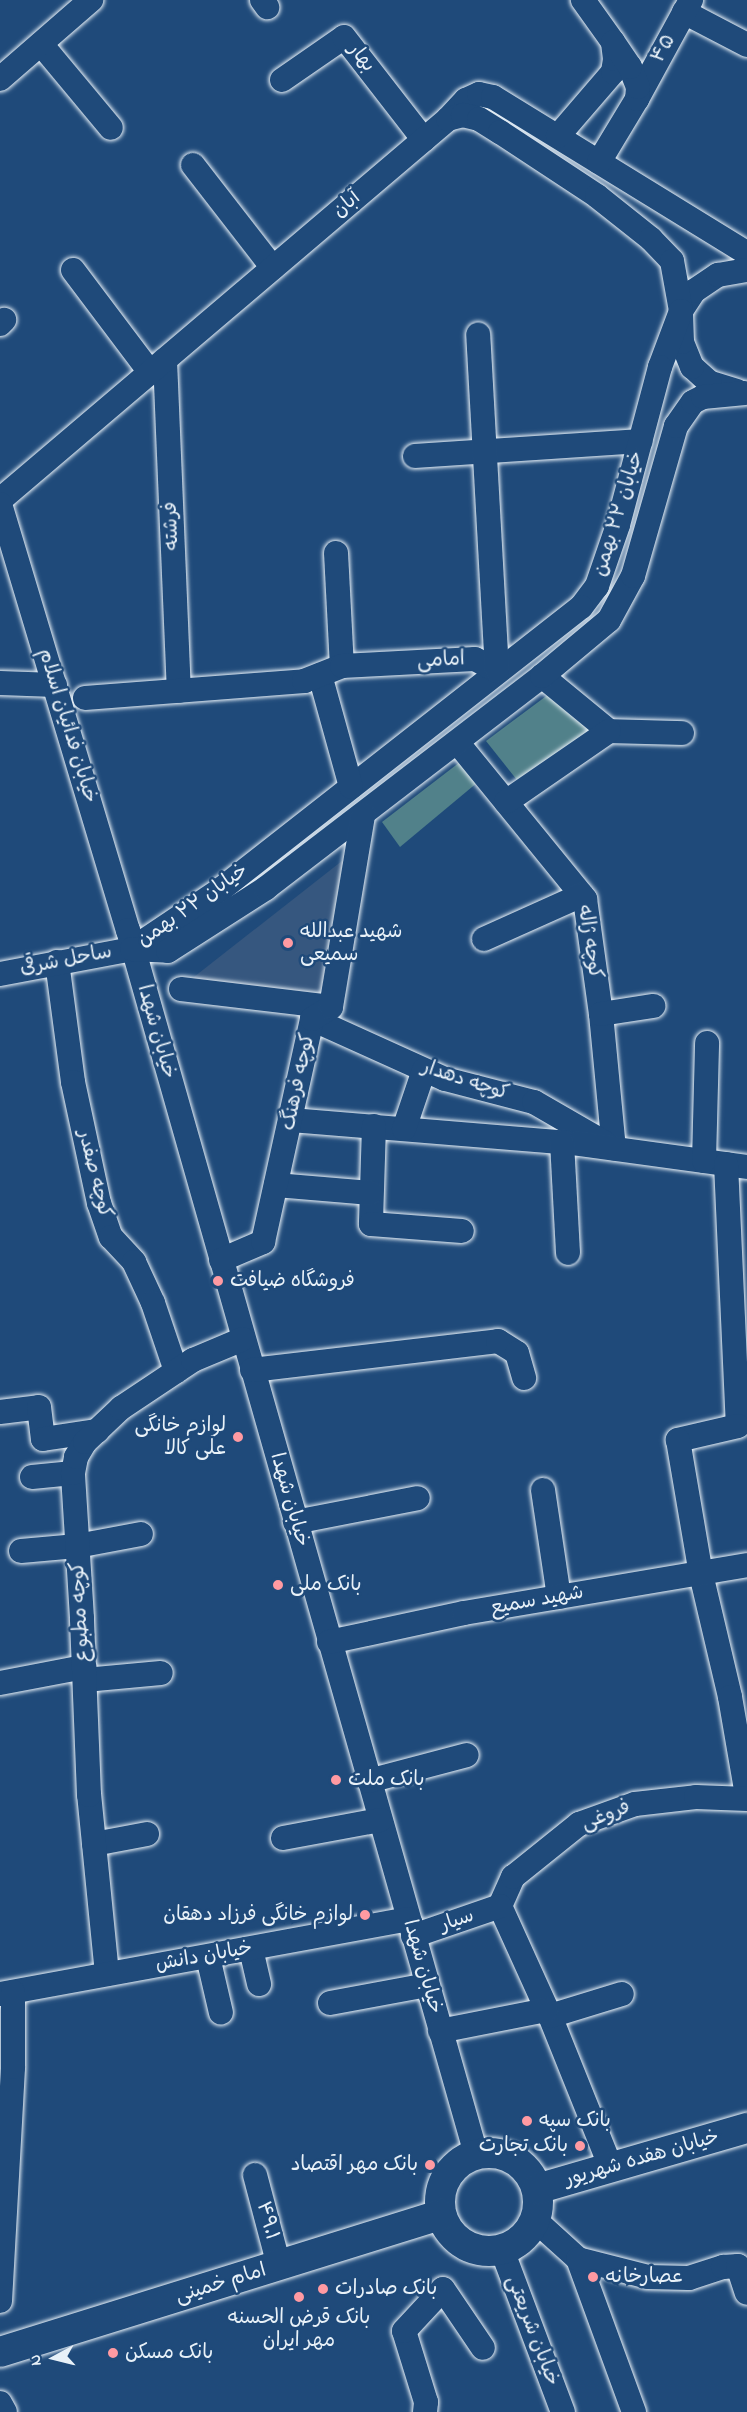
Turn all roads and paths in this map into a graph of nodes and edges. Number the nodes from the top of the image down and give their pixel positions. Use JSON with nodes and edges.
{"nodes":[{"id":1,"x":91,"y":0,"type":"edge"},
{"id":2,"x":583,"y":0,"type":"edge"},
{"id":3,"x":687,"y":6,"type":"edge"},
{"id":4,"x":613,"y":42,"type":"junction"},
{"id":5,"x":41,"y":44,"type":"junction"},
{"id":6,"x":747,"y":45,"type":"edge"},
{"id":7,"x":0,"y":79,"type":"edge"},
{"id":8,"x":282,"y":80,"type":"dead end"},
{"id":9,"x":637,"y":99,"type":"junction"},
{"id":10,"x":448,"y":119,"type":"junction"},
{"id":11,"x":111,"y":128,"type":"dead end"},
{"id":12,"x":558,"y":136,"type":"junction"},
{"id":13,"x":424,"y":140,"type":"junction"},
{"id":14,"x":599,"y":162,"type":"junction"},
{"id":15,"x":193,"y":165,"type":"dead end"},
{"id":16,"x":747,"y":253,"type":"edge"},
{"id":17,"x":273,"y":268,"type":"junction"},
{"id":18,"x":73,"y":270,"type":"dead end"},
{"id":19,"x":747,"y":270,"type":"edge"},
{"id":20,"x":681,"y":311,"type":"junction"},
{"id":21,"x":478,"y":335,"type":"dead end"},
{"id":22,"x":158,"y":366,"type":"junction"},
{"id":23,"x":746,"y":393,"type":"edge"},
{"id":24,"x":641,"y":441,"type":"junction"},
{"id":25,"x":484,"y":451,"type":"junction"},
{"id":26,"x":415,"y":456,"type":"dead end"},
{"id":27,"x":0,"y":502,"type":"edge"},
{"id":28,"x":336,"y":553,"type":"dead end"},
{"id":29,"x":331,"y":670,"type":"junction"},
{"id":30,"x":497,"y":671,"type":"junction"},
{"id":31,"x":542,"y":676,"type":"junction"},
{"id":32,"x":0,"y":683,"type":"edge"},
{"id":33,"x":55,"y":685,"type":"junction"},
{"id":34,"x":179,"y":691,"type":"junction"},
{"id":35,"x":85,"y":698,"type":"dead end"},
{"id":36,"x":609,"y":731,"type":"junction"},
{"id":37,"x":682,"y":733,"type":"dead end"},
{"id":38,"x":457,"y":742,"type":"junction"},
{"id":39,"x":351,"y":787,"type":"junction"},
{"id":40,"x":506,"y":802,"type":"junction"},
{"id":41,"x":363,"y":814,"type":"junction"},
{"id":42,"x":582,"y":895,"type":"junction"},
{"id":43,"x":484,"y":939,"type":"dead end"},
{"id":44,"x":132,"y":949,"type":"junction"},
{"id":45,"x":57,"y":962,"type":"junction"},
{"id":46,"x":0,"y":974,"type":"edge"},
{"id":47,"x":181,"y":989,"type":"dead end"},
{"id":48,"x":653,"y":1006,"type":"dead end"},
{"id":49,"x":321,"y":1013,"type":"junction"},
{"id":50,"x":601,"y":1014,"type":"junction"},
{"id":51,"x":707,"y":1043,"type":"dead end"},
{"id":52,"x":424,"y":1070,"type":"junction"},
{"id":53,"x":291,"y":1120,"type":"junction"},
{"id":54,"x":374,"y":1126,"type":"junction"},
{"id":55,"x":404,"y":1129,"type":"junction"},
{"id":56,"x":562,"y":1142,"type":"junction"},
{"id":57,"x":615,"y":1148,"type":"junction"},
{"id":58,"x":726,"y":1164,"type":"edge"},
{"id":59,"x":276,"y":1185,"type":"junction"},
{"id":60,"x":371,"y":1193,"type":"junction"},
{"id":61,"x":462,"y":1231,"type":"dead end"},
{"id":62,"x":568,"y":1253,"type":"dead end"},
{"id":63,"x":221,"y":1260,"type":"junction"},
{"id":64,"x":243,"y":1339,"type":"junction"},
{"id":65,"x":252,"y":1370,"type":"junction"},
{"id":66,"x":176,"y":1371,"type":"junction"},
{"id":67,"x":524,"y":1378,"type":"dead end"},
{"id":68,"x":0,"y":1412,"type":"edge"},
{"id":69,"x":97,"y":1431,"type":"junction"},
{"id":70,"x":73,"y":1473,"type":"junction"},
{"id":71,"x":32,"y":1477,"type":"dead end"},
{"id":72,"x":543,"y":1490,"type":"dead end"},
{"id":73,"x":418,"y":1498,"type":"dead end"},
{"id":74,"x":295,"y":1522,"type":"junction"},
{"id":75,"x":141,"y":1534,"type":"dead end"},
{"id":76,"x":77,"y":1546,"type":"junction"},
{"id":77,"x":21,"y":1551,"type":"dead end"},
{"id":78,"x":747,"y":1566,"type":"edge"},
{"id":79,"x":701,"y":1574,"type":"junction"},
{"id":80,"x":559,"y":1597,"type":"junction"},
{"id":81,"x":329,"y":1642,"type":"junction"},
{"id":82,"x":161,"y":1673,"type":"dead end"},
{"id":83,"x":84,"y":1674,"type":"junction"},
{"id":84,"x":0,"y":1683,"type":"edge"},
{"id":85,"x":467,"y":1755,"type":"dead end"},
{"id":86,"x":369,"y":1780,"type":"junction"},
{"id":87,"x":747,"y":1797,"type":"edge"},
{"id":88,"x":380,"y":1820,"type":"junction"},
{"id":89,"x":147,"y":1834,"type":"dead end"},
{"id":90,"x":283,"y":1838,"type":"dead end"},
{"id":91,"x":94,"y":1844,"type":"junction"},
{"id":92,"x":500,"y":1906,"type":"junction"},
{"id":93,"x":410,"y":1928,"type":"junction"},
{"id":94,"x":250,"y":1949,"type":"junction"},
{"id":95,"x":208,"y":1957,"type":"junction"},
{"id":96,"x":107,"y":1974,"type":"junction"},
{"id":97,"x":259,"y":1984,"type":"dead end"},
{"id":98,"x":427,"y":1985,"type":"junction"},
{"id":99,"x":6,"y":1993,"type":"edge"},
{"id":100,"x":622,"y":1994,"type":"dead end"},
{"id":101,"x":330,"y":2003,"type":"dead end"},
{"id":102,"x":221,"y":2013,"type":"dead end"},
{"id":103,"x":548,"y":2013,"type":"junction"},
{"id":104,"x":440,"y":2031,"type":"junction"},
{"id":105,"x":747,"y":2128,"type":"edge"},
{"id":106,"x":476,"y":2154,"type":"junction"},
{"id":107,"x":611,"y":2168,"type":"junction"},
{"id":108,"x":255,"y":2175,"type":"dead end"},
{"id":109,"x":537,"y":2189,"type":"junction"},
{"id":110,"x":441,"y":2215,"type":"junction"},
{"id":111,"x":535,"y":2220,"type":"junction"},
{"id":112,"x":502,"y":2250,"type":"junction"},
{"id":113,"x":578,"y":2259,"type":"junction"},
{"id":114,"x":743,"y":2264,"type":"edge"},
{"id":115,"x":279,"y":2266,"type":"junction"},
{"id":116,"x":747,"y":2293,"type":"edge"},
{"id":117,"x":0,"y":2301,"type":"edge"},
{"id":118,"x":483,"y":2348,"type":"dead end"},
{"id":119,"x":0,"y":2352,"type":"edge"},
{"id":120,"x":0,"y":2403,"type":"edge"},
{"id":121,"x":4,"y":2412,"type":"edge"},
{"id":122,"x":425,"y":2412,"type":"edge"},
{"id":123,"x":563,"y":2412,"type":"edge"},
{"id":124,"x":634,"y":2412,"type":"edge"}],
"edges":[{"from":1,"to":5,"type":"street"},
{"from":2,"to":4,"type":"street"},
{"from":3,"to":6,"type":"street"},
{"from":3,"to":9,"type":"street","name":"۴۵"},
{"from":4,"to":9,"type":"street"},
{"from":4,"to":12,"type":"street"},
{"from":5,"to":7,"type":"street"},
{"from":5,"to":11,"type":"street"},
{"from":8,"to":13,"type":"street","name":"بهار"},
{"from":9,"to":14,"type":"street","name":"۴۵"},
{"from":10,"to":12,"type":"street","name":"آبان"},
{"from":10,"to":13,"type":"street","name":"آبان"},
{"from":10,"to":20,"type":"street"},
{"from":12,"to":14,"type":"street"},
{"from":13,"to":17,"type":"street","name":"آبان"},
{"from":14,"to":16,"type":"street"},
{"from":15,"to":17,"type":"street"},
{"from":17,"to":22,"type":"street","name":"آبان"},
{"from":18,"to":22,"type":"street"},
{"from":19,"to":20,"type":"street"},
{"from":20,"to":23,"type":"street"},
{"from":20,"to":24,"type":"street","name":"خیابان ۲۲ بهمن"},
{"from":21,"to":25,"type":"street"},
{"from":22,"to":27,"type":"street","name":"آبان"},
{"from":22,"to":34,"type":"street","name":"فرشته"},
{"from":23,"to":31,"type":"street","name":"خیابان ۲۲ بهمن"},
{"from":24,"to":25,"type":"street"},
{"from":24,"to":30,"type":"street","name":"خیابان ۲۲ بهمن"},
{"from":25,"to":26,"type":"street"},
{"from":25,"to":30,"type":"street"},
{"from":27,"to":33,"type":"street","name":"خیابان فدائیان اسلام"},
{"from":28,"to":29,"type":"street"},
{"from":29,"to":30,"type":"street","name":"امامی"},
{"from":29,"to":34,"type":"street","name":"امامی"},
{"from":29,"to":39,"type":"street"},
{"from":30,"to":39,"type":"street","name":"خیابان ۲۲ بهمن"},
{"from":31,"to":36,"type":"street"},
{"from":31,"to":38,"type":"street","name":"خیابان ۲۲ بهمن"},
{"from":32,"to":33,"type":"street"},
{"from":33,"to":44,"type":"street","name":"خیابان فدائیان اسلام"},
{"from":34,"to":35,"type":"street","name":"امامی"},
{"from":36,"to":37,"type":"street"},
{"from":36,"to":40,"type":"street"},
{"from":38,"to":40,"type":"street","name":"کوچه ژاله"},
{"from":38,"to":41,"type":"street","name":"خیابان ۲۲ بهمن"},
{"from":39,"to":44,"type":"street","name":"خیابان ۲۲ بهمن"},
{"from":40,"to":42,"type":"street","name":"کوچه ژاله"},
{"from":41,"to":44,"type":"street","name":"خیابان ۲۲ بهمن"},
{"from":41,"to":49,"type":"street","name":"کوچه فرهنگ"},
{"from":42,"to":43,"type":"street"},
{"from":42,"to":50,"type":"street","name":"کوچه ژاله"},
{"from":44,"to":45,"type":"street","name":"ساحل شرقی"},
{"from":44,"to":63,"type":"street","name":"خیابان شهدا"},
{"from":45,"to":46,"type":"street","name":"ساحل شرقی"},
{"from":45,"to":66,"type":"street","name":"کوچه صفدر"},
{"from":47,"to":49,"type":"street","name":"کوچه دهدار"},
{"from":48,"to":50,"type":"street"},
{"from":49,"to":52,"type":"street","name":"کوچه دهدار"},
{"from":49,"to":53,"type":"street","name":"کوچه فرهنگ"},
{"from":50,"to":57,"type":"street","name":"کوچه ژاله"},
{"from":51,"to":58,"type":"street"},
{"from":52,"to":55,"type":"street"},
{"from":52,"to":57,"type":"street","name":"کوچه دهدار"},
{"from":53,"to":54,"type":"street","name":"کوچه دهدار"},
{"from":53,"to":59,"type":"street","name":"کوچه فرهنگ"},
{"from":54,"to":55,"type":"street","name":"کوچه دهدار"},
{"from":54,"to":60,"type":"street"},
{"from":55,"to":56,"type":"street","name":"کوچه دهدار"},
{"from":56,"to":57,"type":"street","name":"کوچه دهدار"},
{"from":56,"to":62,"type":"street"},
{"from":57,"to":58,"type":"street","name":"کوچه دهدار"},
{"from":58,"to":79,"type":"street"},
{"from":59,"to":60,"type":"street"},
{"from":59,"to":63,"type":"street","name":"کوچه فرهنگ"},
{"from":60,"to":61,"type":"street"},
{"from":63,"to":64,"type":"street","name":"خیابان شهدا"},
{"from":64,"to":65,"type":"street","name":"خیابان شهدا"},
{"from":64,"to":66,"type":"street","name":"کوچه مطبوع"},
{"from":65,"to":67,"type":"street"},
{"from":65,"to":74,"type":"street","name":"خیابان شهدا"},
{"from":66,"to":69,"type":"street","name":"کوچه مطبوع"},
{"from":68,"to":69,"type":"street"},
{"from":69,"to":70,"type":"street","name":"کوچه مطبوع"},
{"from":70,"to":71,"type":"street"},
{"from":70,"to":76,"type":"street","name":"کوچه مطبوع"},
{"from":72,"to":80,"type":"street"},
{"from":73,"to":74,"type":"street"},
{"from":74,"to":81,"type":"street","name":"خیابان شهدا"},
{"from":75,"to":76,"type":"street"},
{"from":76,"to":77,"type":"street"},
{"from":76,"to":83,"type":"street","name":"کوچه مطبوع"},
{"from":78,"to":79,"type":"street","name":"شهید سمیع"},
{"from":79,"to":80,"type":"street","name":"شهید سمیع"},
{"from":79,"to":87,"type":"street"},
{"from":80,"to":81,"type":"street","name":"شهید سمیع"},
{"from":81,"to":86,"type":"street","name":"خیابان شهدا"},
{"from":82,"to":83,"type":"street"},
{"from":83,"to":84,"type":"street"},
{"from":83,"to":91,"type":"street","name":"کوچه مطبوع"},
{"from":85,"to":86,"type":"street"},
{"from":86,"to":88,"type":"street","name":"خیابان شهدا"},
{"from":87,"to":92,"type":"street","name":"فروغی"},
{"from":88,"to":90,"type":"street"},
{"from":88,"to":93,"type":"street","name":"خیابان شهدا"},
{"from":89,"to":91,"type":"street"},
{"from":91,"to":96,"type":"street","name":"کوچه مطبوع"},
{"from":92,"to":93,"type":"street","name":"سیار"},
{"from":92,"to":103,"type":"street"},
{"from":93,"to":94,"type":"street","name":"خیابان دانش"},
{"from":93,"to":98,"type":"street","name":"خیابان شهدا"},
{"from":94,"to":95,"type":"street","name":"خیابان دانش"},
{"from":94,"to":97,"type":"street"},
{"from":95,"to":96,"type":"street","name":"خیابان دانش"},
{"from":95,"to":102,"type":"street"},
{"from":96,"to":99,"type":"street","name":"خیابان دانش"},
{"from":98,"to":101,"type":"street"},
{"from":98,"to":104,"type":"street","name":"خیابان شهدا"},
{"from":99,"to":117,"type":"street"},
{"from":100,"to":103,"type":"street"},
{"from":103,"to":104,"type":"street"},
{"from":103,"to":107,"type":"street"},
{"from":104,"to":106,"type":"street","name":"خیابان شهدا"},
{"from":105,"to":107,"type":"main road","name":"خیابان هفده شهریور"},
{"from":106,"to":109,"type":"main road"},
{"from":106,"to":110,"type":"main road"},
{"from":107,"to":109,"type":"main road","name":"خیابان هفده شهریور"},
{"from":108,"to":115,"type":"street","name":"۴۹.۱"},
{"from":109,"to":111,"type":"main road"},
{"from":110,"to":112,"type":"main road"},
{"from":110,"to":115,"type":"main road","name":"امام خمینی"},
{"from":111,"to":112,"type":"main road"},
{"from":111,"to":113,"type":"street"},
{"from":112,"to":123,"type":"street","name":"خیابان شریعتی"},
{"from":113,"to":114,"type":"street"},
{"from":113,"to":124,"type":"street"},
{"from":114,"to":116,"type":"street"},
{"from":115,"to":119,"type":"main road","name":"امام خمینی"},
{"from":118,"to":122,"type":"street"},
{"from":120,"to":121,"type":"street"}]}
